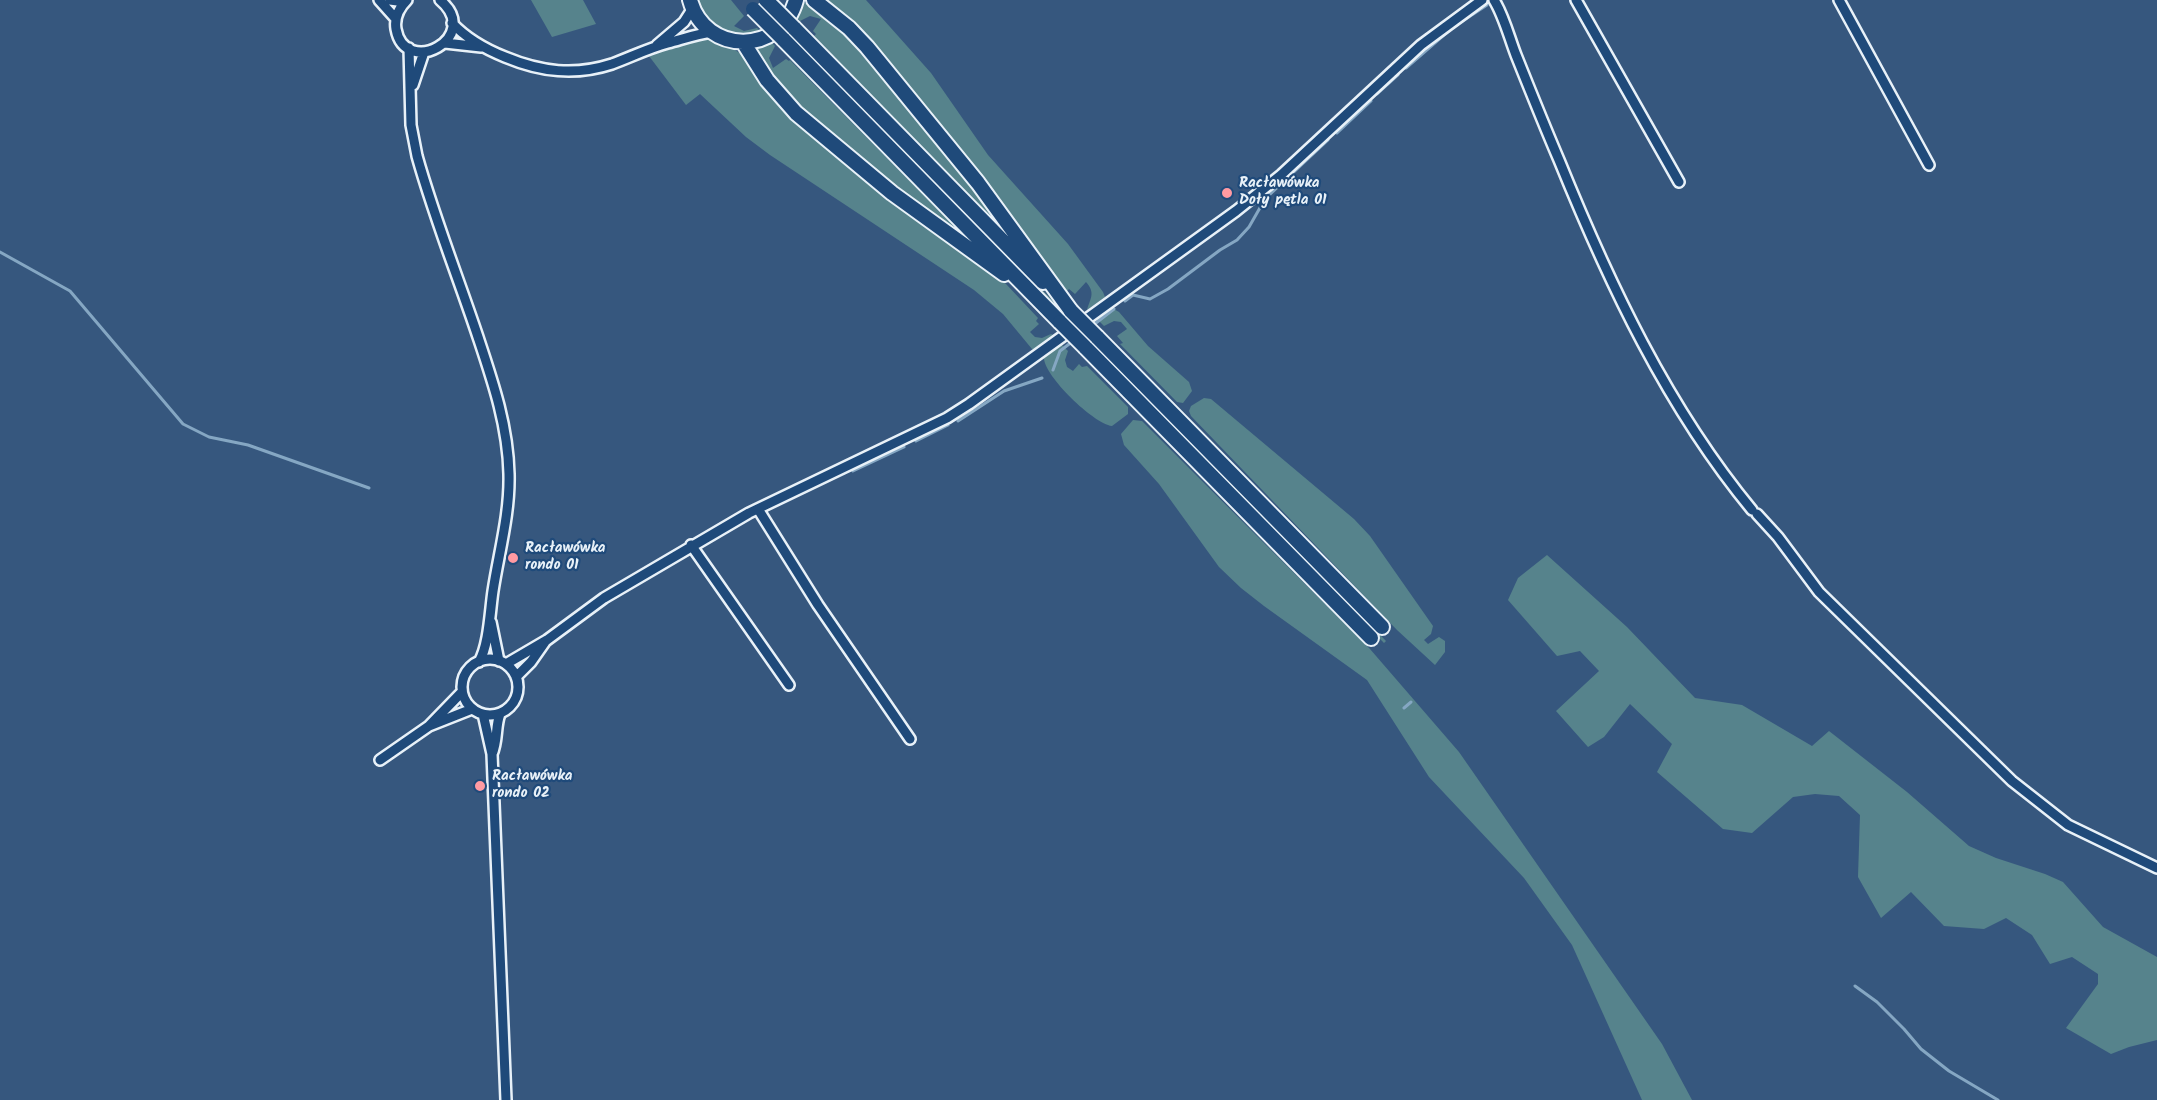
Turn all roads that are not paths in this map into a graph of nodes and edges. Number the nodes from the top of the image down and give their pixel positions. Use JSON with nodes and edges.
{"nodes":[{"id":1,"x":379,"y":0,"type":"edge"},
{"id":2,"x":390,"y":0,"type":"edge"},
{"id":3,"x":440,"y":0,"type":"edge"},
{"id":4,"x":766,"y":0,"type":"edge"},
{"id":5,"x":796,"y":0,"type":"edge"},
{"id":6,"x":814,"y":0,"type":"edge"},
{"id":7,"x":1482,"y":0,"type":"edge"},
{"id":8,"x":1494,"y":0,"type":"edge"},
{"id":9,"x":1576,"y":0,"type":"edge"},
{"id":10,"x":1839,"y":0,"type":"edge"},
{"id":11,"x":406,"y":1,"type":"edge"},
{"id":12,"x":692,"y":4,"type":"edge"},
{"id":13,"x":749,"y":4,"type":"edge"},
{"id":14,"x":396,"y":19,"type":"junction"},
{"id":15,"x":452,"y":22,"type":"junction"},
{"id":16,"x":712,"y":32,"type":"junction"},
{"id":17,"x":743,"y":42,"type":"junction"},
{"id":18,"x":445,"y":43,"type":"junction"},
{"id":19,"x":657,"y":45,"type":"junction"},
{"id":20,"x":481,"y":47,"type":"junction"},
{"id":21,"x":409,"y":48,"type":"junction"},
{"id":22,"x":424,"y":52,"type":"junction"},
{"id":23,"x":411,"y":90,"type":"junction"},
{"id":24,"x":1929,"y":165,"type":"dead end"},
{"id":25,"x":1679,"y":182,"type":"dead end"},
{"id":26,"x":1033,"y":294,"type":"junction"},
{"id":27,"x":1071,"y":311,"type":"junction"},
{"id":28,"x":758,"y":510,"type":"junction"},
{"id":29,"x":691,"y":545,"type":"junction"},
{"id":30,"x":491,"y":619,"type":"junction"},
{"id":31,"x":1382,"y":627,"type":"dead end"},
{"id":32,"x":1371,"y":638,"type":"dead end"},
{"id":33,"x":547,"y":640,"type":"junction"},
{"id":34,"x":479,"y":662,"type":"junction"},
{"id":35,"x":502,"y":662,"type":"junction"},
{"id":36,"x":516,"y":676,"type":"junction"},
{"id":37,"x":789,"y":685,"type":"dead end"},
{"id":38,"x":462,"y":692,"type":"junction"},
{"id":39,"x":472,"y":709,"type":"junction"},
{"id":40,"x":483,"y":714,"type":"junction"},
{"id":41,"x":500,"y":714,"type":"junction"},
{"id":42,"x":429,"y":726,"type":"junction"},
{"id":43,"x":910,"y":739,"type":"dead end"},
{"id":44,"x":492,"y":754,"type":"junction"},
{"id":45,"x":380,"y":760,"type":"dead end"},
{"id":46,"x":2157,"y":868,"type":"edge"},
{"id":47,"x":506,"y":1100,"type":"edge"}],
"edges":[{"from":1,"to":14,"type":"street"},
{"from":2,"to":11,"type":"street"},
{"from":3,"to":15,"type":"street"},
{"from":4,"to":27,"type":"highway","bridge":true},
{"from":5,"to":17,"type":"highway"},
{"from":6,"to":27,"type":"highway"},
{"from":7,"to":28,"type":"street"},
{"from":8,"to":46,"type":"street"},
{"from":9,"to":25,"type":"street"},
{"from":10,"to":24,"type":"street"},
{"from":11,"to":14,"type":"street"},
{"from":12,"to":16,"type":"highway"},
{"from":12,"to":19,"type":"street"},
{"from":13,"to":26,"type":"highway","bridge":true},
{"from":14,"to":21,"type":"street"},
{"from":15,"to":18,"type":"street"},
{"from":15,"to":20,"type":"street"},
{"from":16,"to":17,"type":"highway"},
{"from":16,"to":19,"type":"street"},
{"from":17,"to":26,"type":"highway"},
{"from":18,"to":20,"type":"street"},
{"from":18,"to":22,"type":"street"},
{"from":19,"to":20,"type":"street"},
{"from":21,"to":22,"type":"street"},
{"from":21,"to":23,"type":"street"},
{"from":22,"to":23,"type":"street"},
{"from":23,"to":30,"type":"street"},
{"from":26,"to":32,"type":"highway","bridge":true},
{"from":27,"to":31,"type":"highway","bridge":true},
{"from":28,"to":29,"type":"street"},
{"from":28,"to":43,"type":"street"},
{"from":29,"to":33,"type":"street"},
{"from":29,"to":37,"type":"street"},
{"from":30,"to":34,"type":"street"},
{"from":30,"to":35,"type":"street"},
{"from":33,"to":35,"type":"street"},
{"from":33,"to":36,"type":"street"},
{"from":34,"to":35,"type":"street"},
{"from":34,"to":38,"type":"street"},
{"from":35,"to":36,"type":"street"},
{"from":36,"to":41,"type":"street"},
{"from":38,"to":39,"type":"street"},
{"from":38,"to":42,"type":"street"},
{"from":39,"to":40,"type":"street"},
{"from":39,"to":42,"type":"street"},
{"from":40,"to":41,"type":"street"},
{"from":40,"to":44,"type":"street"},
{"from":41,"to":44,"type":"street"},
{"from":42,"to":45,"type":"street"},
{"from":44,"to":47,"type":"street"}]}
